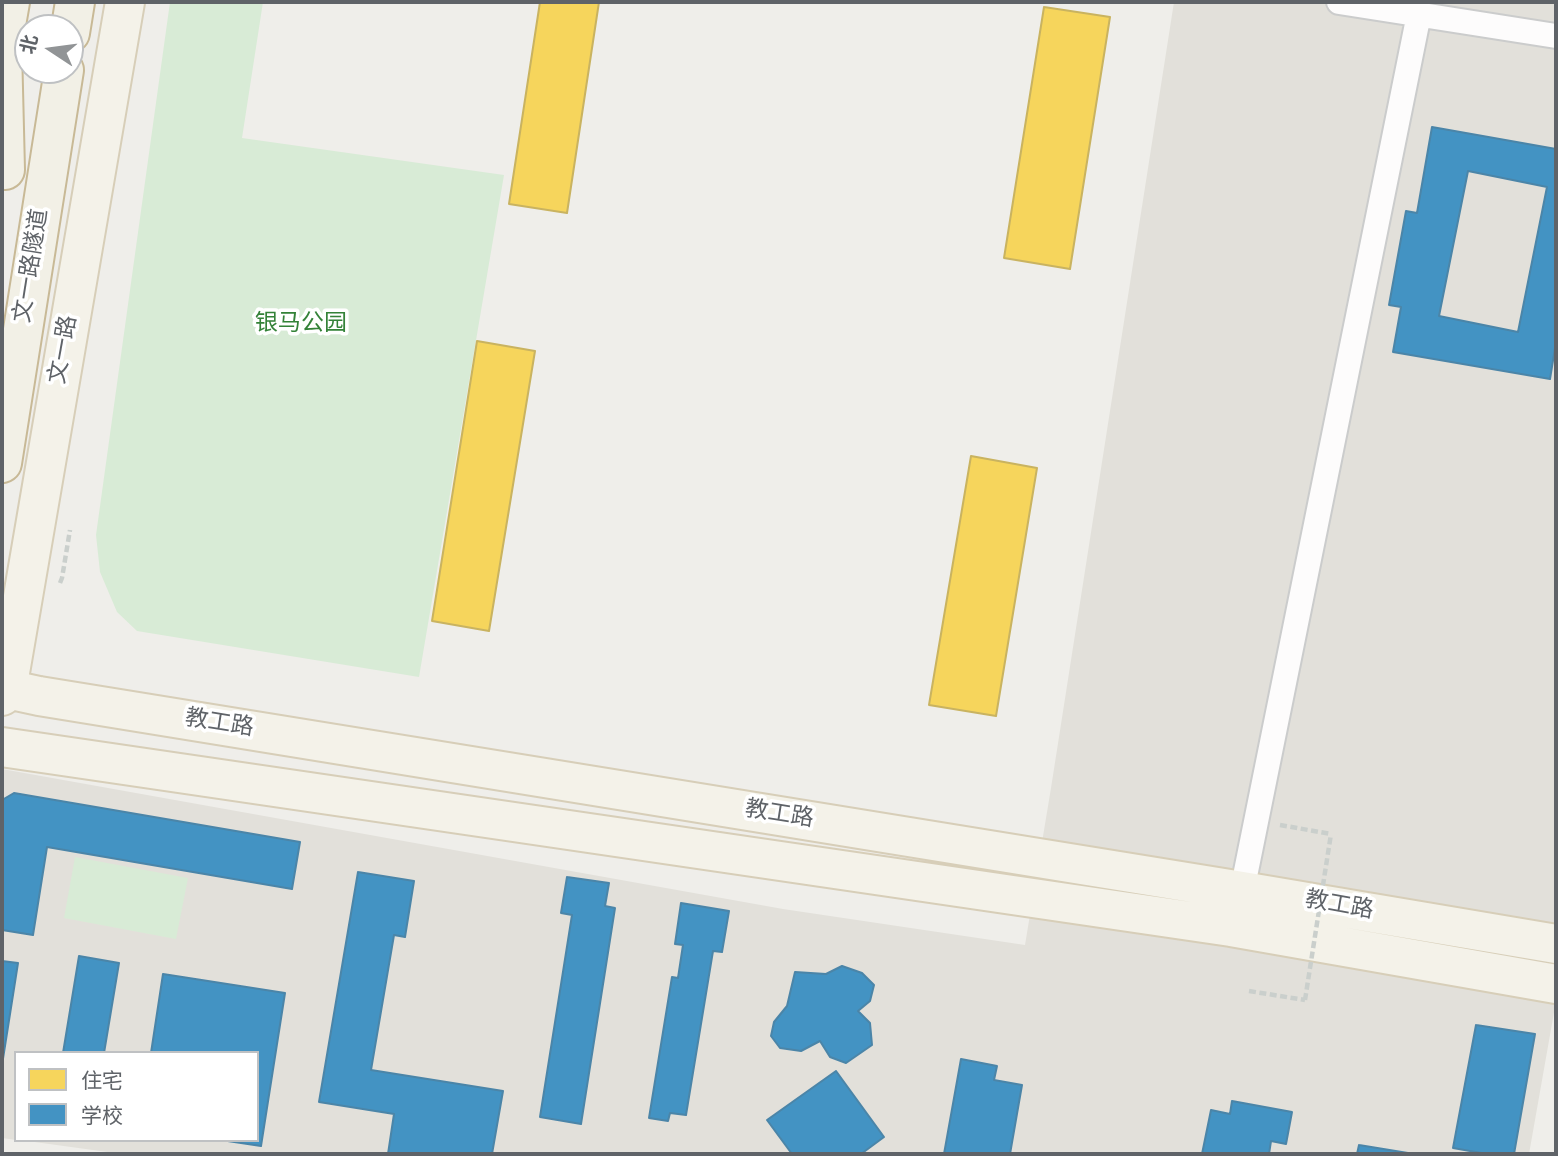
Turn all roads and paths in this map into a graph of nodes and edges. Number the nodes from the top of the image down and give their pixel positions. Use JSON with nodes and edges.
{"nodes":[{"id":1,"x":10,"y":2,"type":"edge"},
{"id":2,"x":125,"y":2,"type":"edge"},
{"id":3,"x":1339,"y":2,"type":"edge"},
{"id":4,"x":1419,"y":14,"type":"junction"},
{"id":5,"x":1556,"y":36,"type":"edge"},
{"id":6,"x":19,"y":84,"type":"edge"},
{"id":7,"x":62,"y":84,"type":"edge"},
{"id":8,"x":4,"y":181,"type":"edge"},
{"id":9,"x":2,"y":463,"type":"edge"},
{"id":10,"x":3,"y":691,"type":"edge"},
{"id":11,"x":2,"y":747,"type":"edge"},
{"id":12,"x":1256,"y":821,"type":"junction"},
{"id":13,"x":1242,"y":891,"type":"junction"},
{"id":14,"x":1556,"y":944,"type":"edge"},
{"id":15,"x":1556,"y":984,"type":"edge"},
{"id":16,"x":1249,"y":991,"type":"dead end"}],
"edges":[{"from":1,"to":8,"type":"highway"},
{"from":2,"to":10,"type":"main road","name":"文一路"},
{"from":3,"to":4,"type":"street"},
{"from":4,"to":5,"type":"street"},
{"from":4,"to":12,"type":"street"},
{"from":6,"to":8,"type":"highway"},
{"from":7,"to":9,"type":"highway","name":"文一路隧道"},
{"from":10,"to":13,"type":"main road","name":"教工路"},
{"from":11,"to":15,"type":"main road","name":"教工路"},
{"from":12,"to":13,"type":"street"},
{"from":12,"to":16,"type":"path","bridge":true},
{"from":13,"to":14,"type":"main road","name":"教工路"}]}
